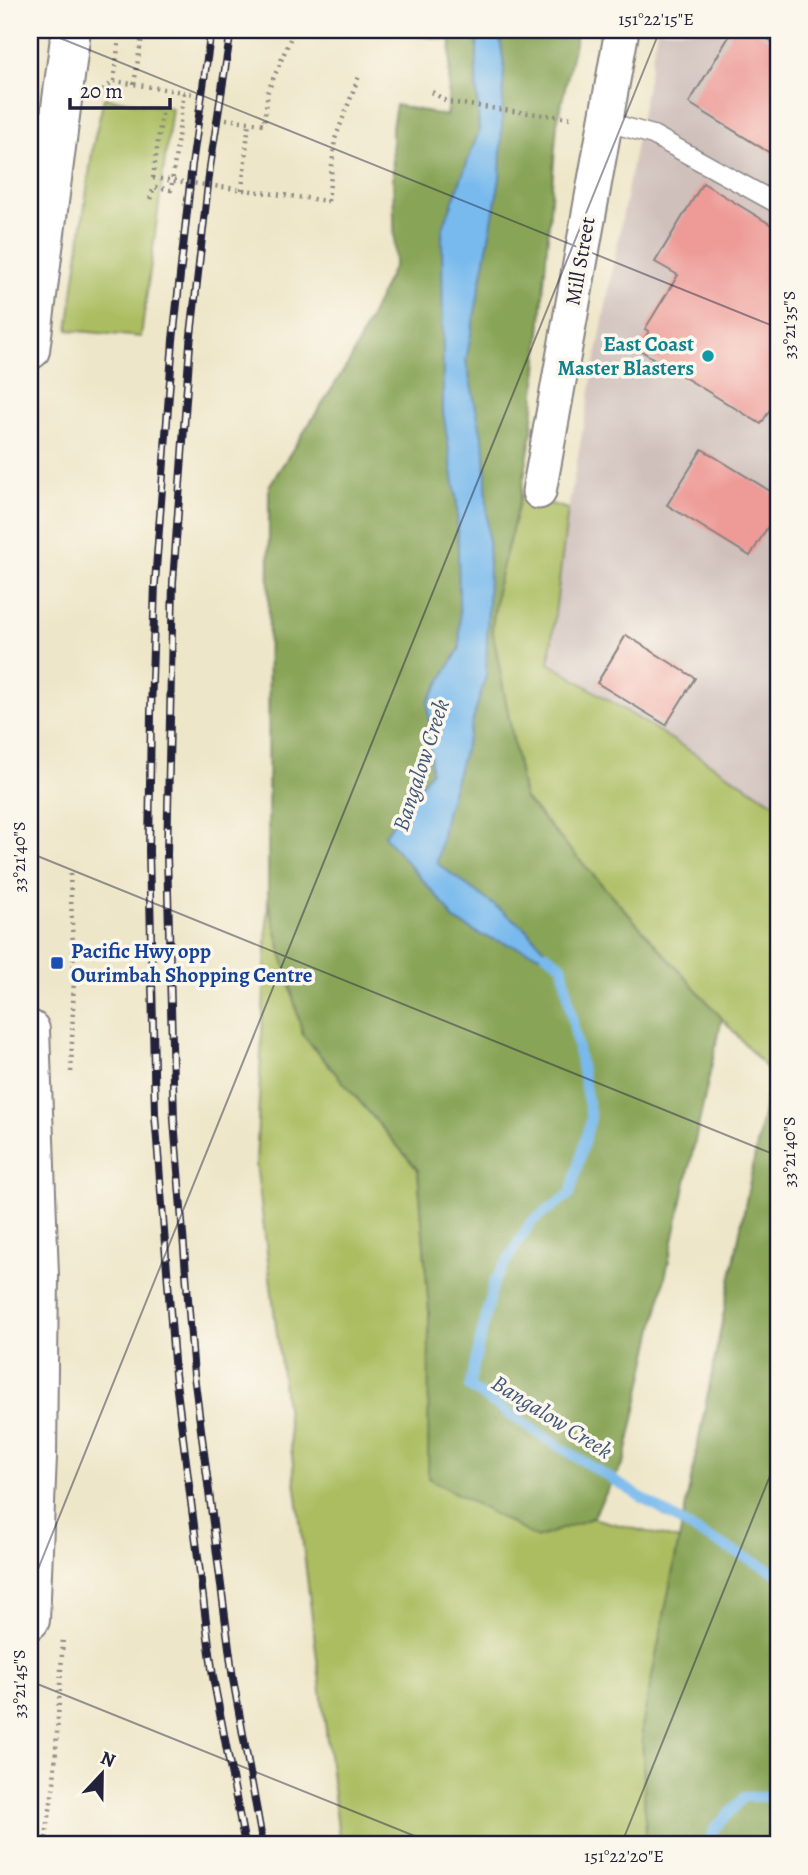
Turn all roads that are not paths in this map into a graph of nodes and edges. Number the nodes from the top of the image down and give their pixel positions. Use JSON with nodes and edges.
{"nodes":[{"id":1,"x":71,"y":30,"type":"edge"},
{"id":2,"x":622,"y":30,"type":"edge"},
{"id":3,"x":604,"y":121,"type":"junction"},
{"id":4,"x":778,"y":204,"type":"edge"},
{"id":5,"x":30,"y":350,"type":"edge"},
{"id":6,"x":539,"y":492,"type":"dead end"},
{"id":7,"x":30,"y":1030,"type":"edge"},
{"id":8,"x":33,"y":1211,"type":"edge"},
{"id":9,"x":30,"y":1620,"type":"edge"}],
"edges":[{"from":1,"to":5,"type":"main road"},
{"from":2,"to":3,"type":"street","name":"Mill Street"},
{"from":3,"to":4,"type":"lane"},
{"from":3,"to":6,"type":"street","name":"Mill Street"},
{"from":7,"to":8,"type":"main road"},
{"from":8,"to":9,"type":"main road"}]}
